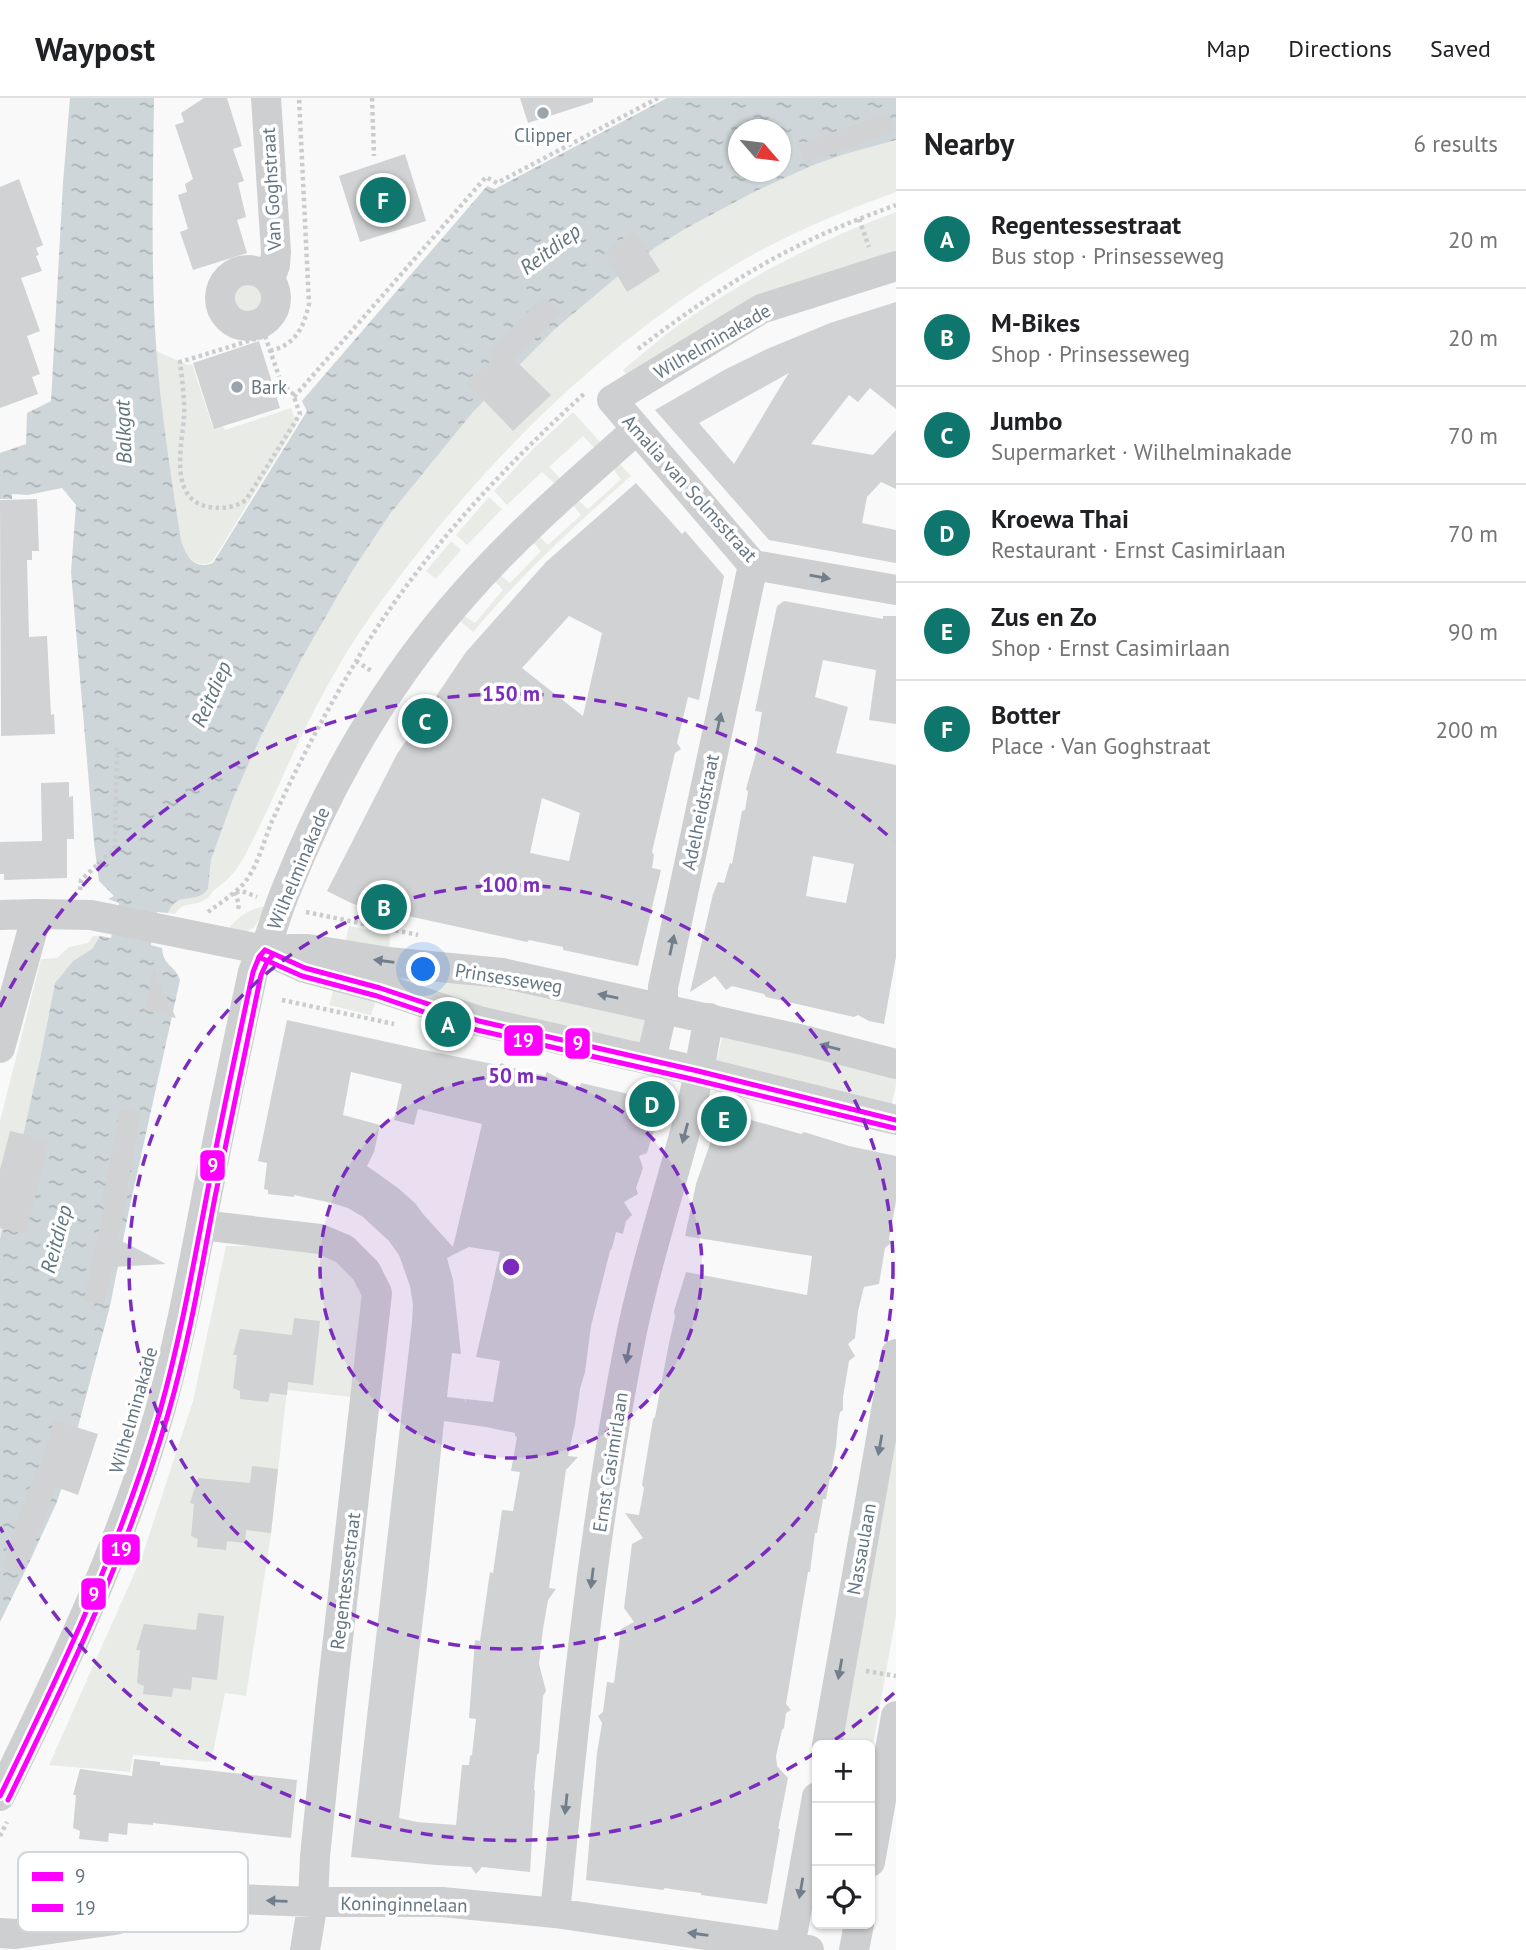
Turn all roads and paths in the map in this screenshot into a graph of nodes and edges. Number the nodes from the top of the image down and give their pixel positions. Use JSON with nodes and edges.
{"nodes":[{"id":1,"x":266,"y":98,"type":"edge"},
{"id":2,"x":372,"y":98,"type":"edge"},
{"id":3,"x":658,"y":98,"type":"edge"},
{"id":4,"x":374,"y":156,"type":"dead end"},
{"id":5,"x":896,"y":266,"type":"edge"},
{"id":6,"x":270,"y":279,"type":"dead end"},
{"id":7,"x":294,"y":397,"type":"junction"},
{"id":8,"x":612,"y":400,"type":"joint"},
{"id":9,"x":637,"y":429,"type":"junction"},
{"id":10,"x":753,"y":565,"type":"junction"},
{"id":11,"x":896,"y":590,"type":"edge"},
{"id":12,"x":117,"y":745,"type":"dead end"},
{"id":13,"x":80,"y":880,"type":"dead end"},
{"id":14,"x":264,"y":900,"type":"dead end"},
{"id":15,"x":237,"y":909,"type":"dead end"},
{"id":16,"x":37,"y":914,"type":"junction"},
{"id":17,"x":0,"y":915,"type":"edge"},
{"id":18,"x":265,"y":950,"type":"junction"},
{"id":19,"x":663,"y":1008,"type":"junction"},
{"id":20,"x":709,"y":1018,"type":"junction"},
{"id":21,"x":0,"y":1048,"type":"edge"},
{"id":22,"x":651,"y":1060,"type":"junction"},
{"id":23,"x":896,"y":1064,"type":"edge"},
{"id":24,"x":698,"y":1071,"type":"junction"},
{"id":25,"x":896,"y":1120,"type":"edge"},
{"id":26,"x":201,"y":1225,"type":"junction"},
{"id":27,"x":896,"y":1353,"type":"edge"},
{"id":28,"x":896,"y":1716,"type":"edge"},
{"id":29,"x":828,"y":1740,"type":"edge"},
{"id":30,"x":0,"y":1796,"type":"edge"},
{"id":31,"x":816,"y":1803,"type":"edge"},
{"id":32,"x":875,"y":1834,"type":"edge"},
{"id":33,"x":248,"y":1899,"type":"edge"},
{"id":34,"x":313,"y":1902,"type":"junction"},
{"id":35,"x":555,"y":1913,"type":"junction"},
{"id":36,"x":858,"y":1929,"type":"edge"},
{"id":37,"x":29,"y":1932,"type":"edge"},
{"id":38,"x":0,"y":1933,"type":"edge"},
{"id":39,"x":800,"y":1949,"type":"edge"},
{"id":40,"x":304,"y":1950,"type":"edge"},
{"id":41,"x":854,"y":1950,"type":"edge"}],
"edges":[{"from":1,"to":6,"type":"street","name":"Van Goghstraat"},
{"from":2,"to":4,"type":"path"},
{"from":3,"to":7,"type":"path"},
{"from":5,"to":8,"type":"street","name":"Wilhelminakade"},
{"from":7,"to":7,"type":"path"},
{"from":8,"to":9,"type":"street","name":"Amalia van Solmsstraat"},
{"from":9,"to":10,"type":"street","name":"Amalia van Solmsstraat"},
{"from":9,"to":18,"type":"street","name":"Wilhelminakade"},
{"from":10,"to":11,"type":"street","name":"Amalia van Solmsstraat","one_way":true},
{"from":19,"to":10,"type":"street","name":"Adelheidstraat","one_way":true},
{"from":12,"to":13,"type":"path"},
{"from":14,"to":15,"type":"path"},
{"from":16,"to":17,"type":"street"},
{"from":16,"to":18,"type":"street"},
{"from":16,"to":21,"type":"street"},
{"from":19,"to":18,"type":"street","name":"Prinsesseweg","one_way":true},
{"from":18,"to":22,"type":"street"},
{"from":18,"to":26,"type":"street","name":"Wilhelminakade"},
{"from":19,"to":20,"type":"street","name":"Prinsesseweg"},
{"from":19,"to":22,"type":"street","name":"Adelheidstraat"},
{"from":23,"to":20,"type":"street","name":"Prinsesseweg","one_way":true},
{"from":20,"to":24,"type":"street","name":"Ernst Casimirlaan"},
{"from":22,"to":24,"type":"street"},
{"from":24,"to":25,"type":"street"},
{"from":24,"to":35,"type":"street","name":"Ernst Casimirlaan","one_way":true},
{"from":26,"to":30,"type":"street","name":"Wilhelminakade"},
{"from":26,"to":34,"type":"street","name":"Regentessestraat"},
{"from":27,"to":29,"type":"street","name":"Nassaulaan","one_way":true},
{"from":28,"to":32,"type":"street"},
{"from":31,"to":39,"type":"street","one_way":true},
{"from":34,"to":33,"type":"street","name":"Koninginnelaan","one_way":true},
{"from":34,"to":35,"type":"street","name":"Koninginnelaan"},
{"from":34,"to":40,"type":"street","name":"Regentessestraat"},
{"from":39,"to":35,"type":"street","name":"Koninginnelaan","one_way":true},
{"from":36,"to":41,"type":"street"},
{"from":37,"to":38,"type":"street","name":"Koninginnelaan","one_way":true}]}
